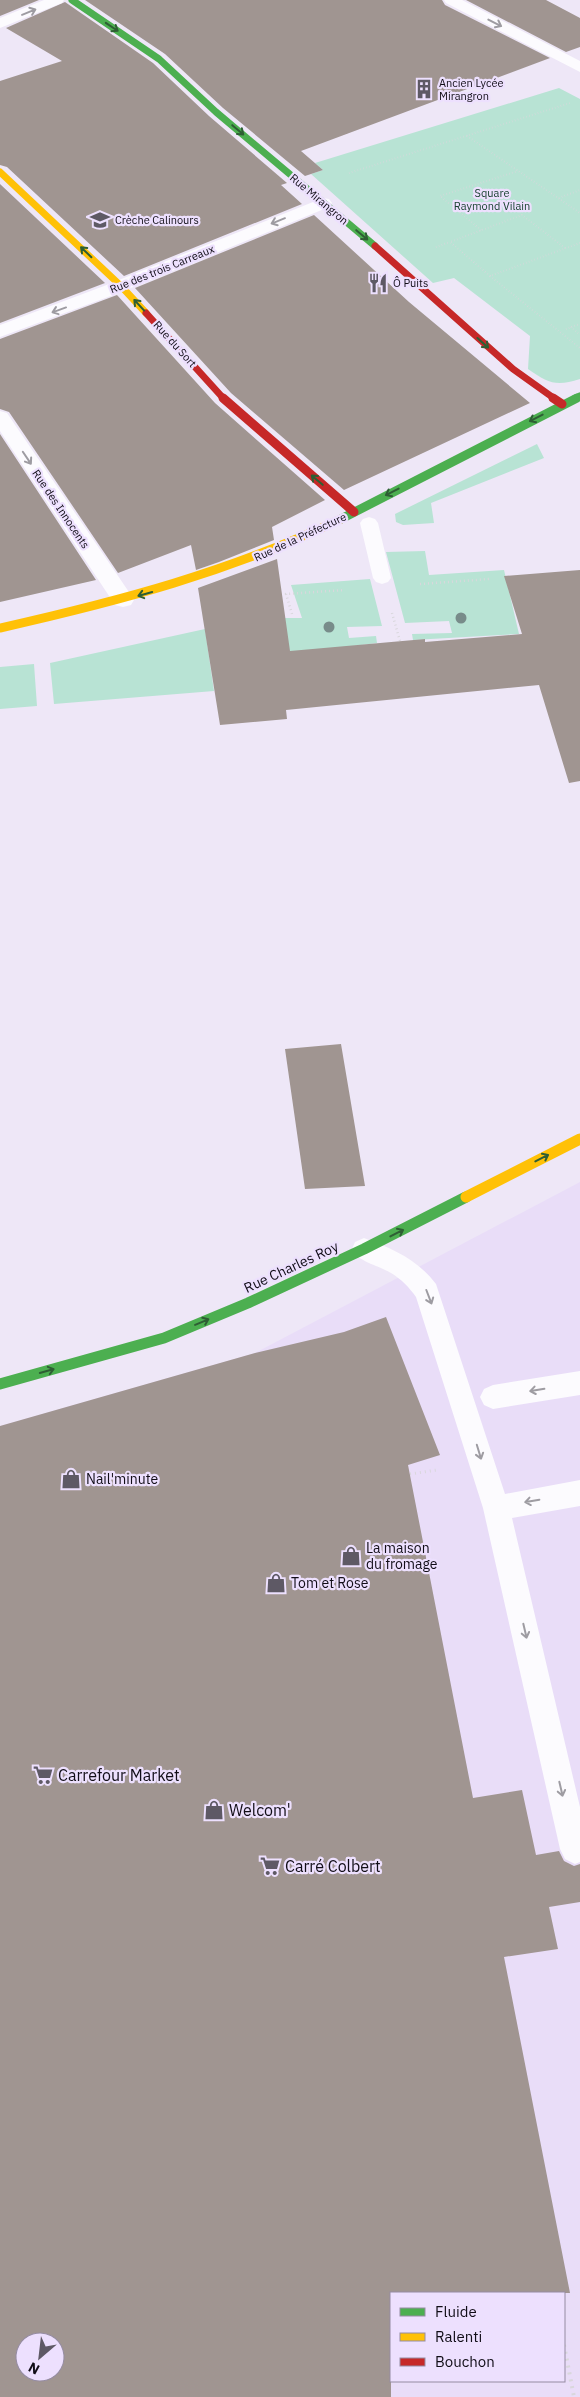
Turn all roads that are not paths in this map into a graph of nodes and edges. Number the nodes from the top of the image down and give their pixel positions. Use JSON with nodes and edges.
{"nodes":[{"id":1,"x":57,"y":0,"type":"edge"},
{"id":2,"x":72,"y":0,"type":"edge"},
{"id":3,"x":452,"y":0,"type":"edge"},
{"id":4,"x":0,"y":23,"type":"edge"},
{"id":5,"x":580,"y":67,"type":"edge"},
{"id":6,"x":0,"y":172,"type":"edge"},
{"id":7,"x":324,"y":203,"type":"junction"},
{"id":8,"x":121,"y":286,"type":"junction"},
{"id":9,"x":0,"y":332,"type":"edge"},
{"id":10,"x":580,"y":396,"type":"edge"},
{"id":11,"x":562,"y":404,"type":"junction"},
{"id":12,"x":0,"y":417,"type":"edge"},
{"id":13,"x":354,"y":512,"type":"junction"},
{"id":14,"x":369,"y":523,"type":"dead end"},
{"id":15,"x":382,"y":578,"type":"dead end"},
{"id":16,"x":123,"y":600,"type":"junction"},
{"id":17,"x":0,"y":628,"type":"edge"},
{"id":18,"x":580,"y":1139,"type":"edge"},
{"id":19,"x":364,"y":1249,"type":"junction"},
{"id":20,"x":580,"y":1383,"type":"edge"},
{"id":21,"x":0,"y":1384,"type":"edge"},
{"id":22,"x":493,"y":1397,"type":"dead end"},
{"id":23,"x":580,"y":1493,"type":"edge"},
{"id":24,"x":496,"y":1508,"type":"junction"},
{"id":25,"x":574,"y":1849,"type":"dead end"}],
"edges":[{"from":4,"to":1,"type":"street","one_way":true},
{"from":2,"to":7,"type":"street","name":"Rue Mirangron","one_way":true},
{"from":3,"to":5,"type":"street","one_way":true},
{"from":8,"to":6,"type":"street","name":"Rue du Sort","one_way":true},
{"from":7,"to":8,"type":"street","name":"Rue des trois Carreaux","one_way":true},
{"from":7,"to":11,"type":"street","name":"Rue Mirangron","one_way":true},
{"from":8,"to":9,"type":"street","name":"Rue des trois Carreaux","one_way":true},
{"from":13,"to":8,"type":"street","name":"Rue du Sort","one_way":true},
{"from":10,"to":11,"type":"street","name":"Rue de la Préfecture"},
{"from":11,"to":13,"type":"street","name":"Rue de la Préfecture","one_way":true},
{"from":12,"to":16,"type":"street","name":"Rue des Innocents","one_way":true},
{"from":13,"to":16,"type":"street","name":"Rue de la Préfecture","one_way":true},
{"from":14,"to":15,"type":"lane"},
{"from":16,"to":17,"type":"street","name":"Rue de la Préfecture"},
{"from":19,"to":18,"type":"street","name":"Rue Charles Roy","one_way":true},
{"from":21,"to":19,"type":"street","name":"Rue Charles Roy","one_way":true},
{"from":19,"to":24,"type":"lane","one_way":true},
{"from":20,"to":22,"type":"lane","one_way":true},
{"from":23,"to":24,"type":"lane","one_way":true},
{"from":24,"to":25,"type":"lane","one_way":true}]}
